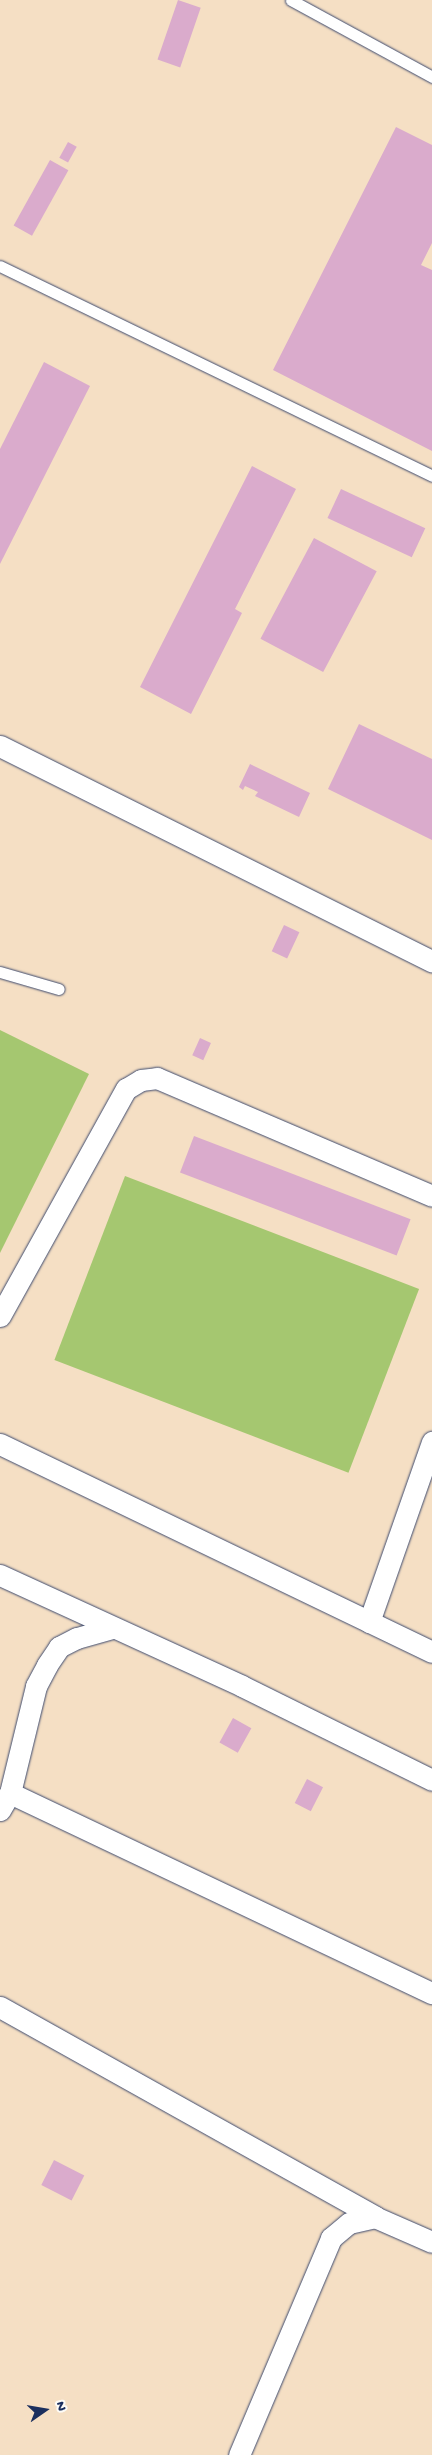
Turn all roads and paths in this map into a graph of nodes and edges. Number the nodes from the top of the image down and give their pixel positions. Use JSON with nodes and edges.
{"nodes":[{"id":1,"x":291,"y":0,"type":"edge"},
{"id":2,"x":432,"y":77,"type":"edge"},
{"id":3,"x":0,"y":266,"type":"edge"},
{"id":4,"x":432,"y":476,"type":"edge"},
{"id":5,"x":0,"y":746,"type":"edge"},
{"id":6,"x":432,"y":961,"type":"edge"},
{"id":7,"x":0,"y":972,"type":"edge"},
{"id":8,"x":59,"y":989,"type":"dead end"},
{"id":9,"x":432,"y":1196,"type":"edge"},
{"id":10,"x":0,"y":1316,"type":"edge"},
{"id":11,"x":432,"y":1442,"type":"edge"},
{"id":12,"x":0,"y":1444,"type":"edge"},
{"id":13,"x":0,"y":1575,"type":"edge"},
{"id":14,"x":369,"y":1622,"type":"junction"},
{"id":15,"x":111,"y":1628,"type":"junction"},
{"id":16,"x":432,"y":1652,"type":"edge"},
{"id":17,"x":432,"y":1780,"type":"edge"},
{"id":18,"x":5,"y":1802,"type":"edge"},
{"id":19,"x":432,"y":1992,"type":"edge"},
{"id":20,"x":0,"y":2007,"type":"edge"},
{"id":21,"x":375,"y":2217,"type":"junction"},
{"id":22,"x":432,"y":2242,"type":"edge"},
{"id":23,"x":241,"y":2454,"type":"edge"}],
"edges":[{"from":1,"to":2,"type":"lane"},
{"from":3,"to":4,"type":"lane"},
{"from":5,"to":6,"type":"street"},
{"from":7,"to":8,"type":"lane"},
{"from":9,"to":10,"type":"street"},
{"from":11,"to":14,"type":"street"},
{"from":12,"to":14,"type":"street"},
{"from":13,"to":15,"type":"street"},
{"from":14,"to":16,"type":"street"},
{"from":15,"to":17,"type":"street"},
{"from":15,"to":18,"type":"street"},
{"from":18,"to":19,"type":"street"},
{"from":20,"to":21,"type":"street"},
{"from":21,"to":22,"type":"street"},
{"from":21,"to":23,"type":"street"}]}
